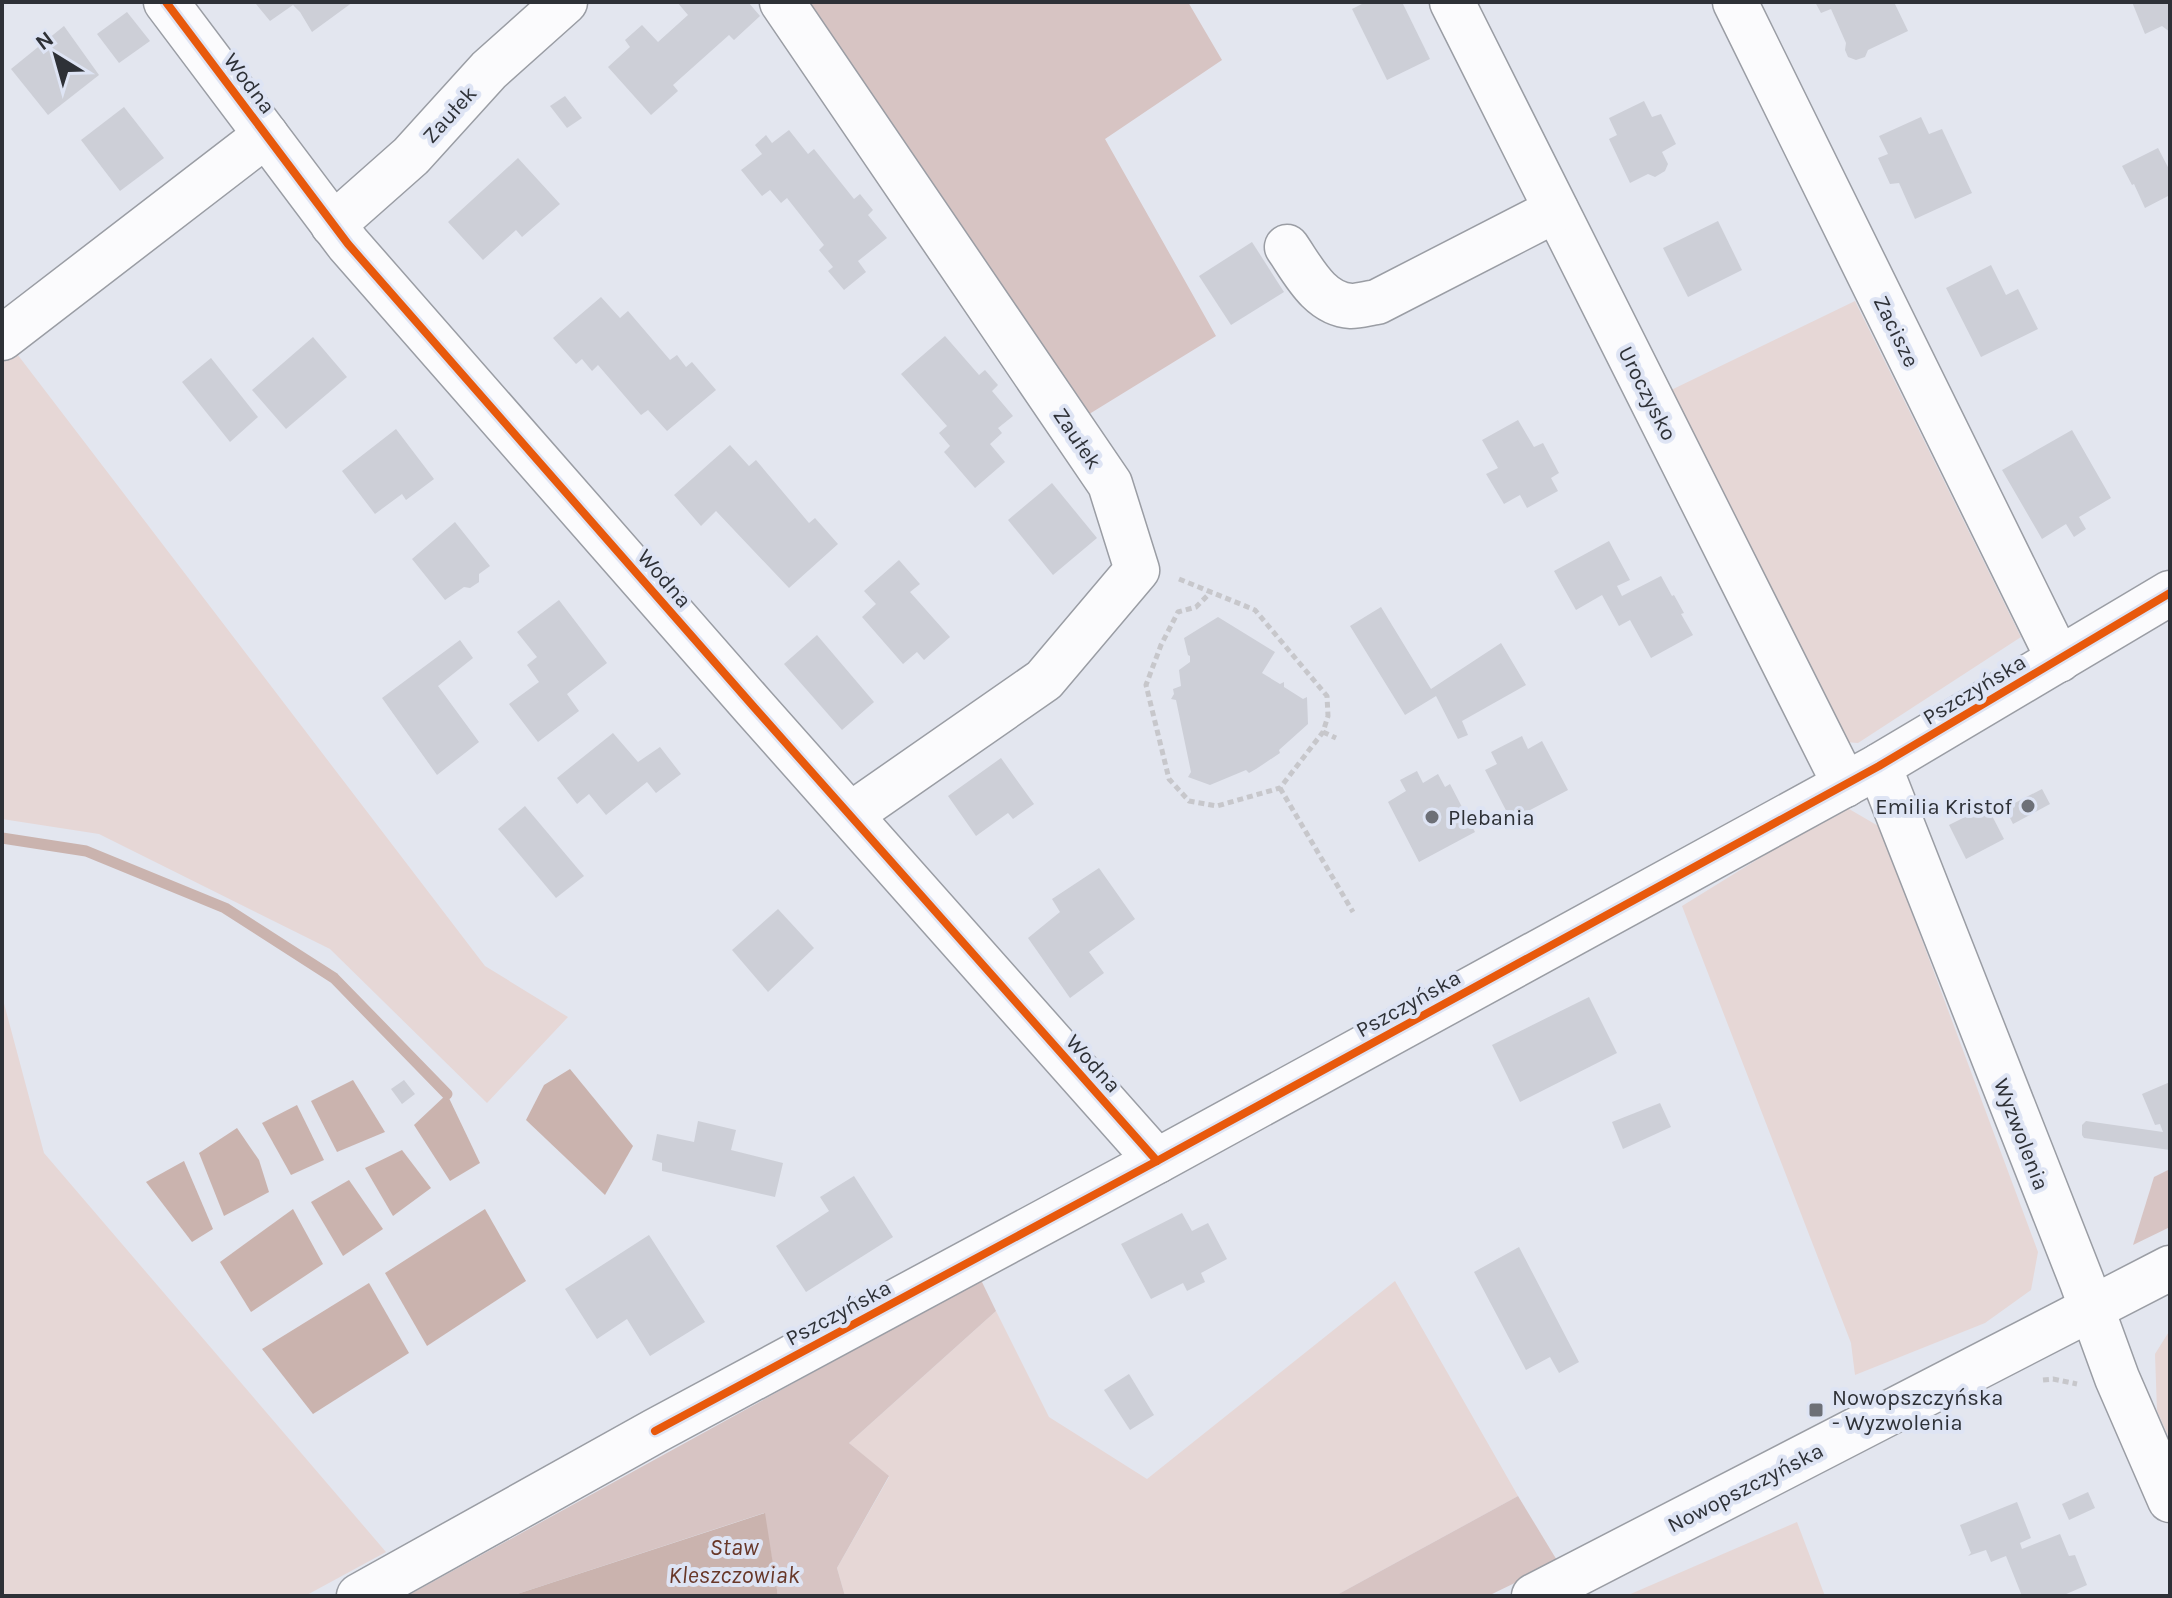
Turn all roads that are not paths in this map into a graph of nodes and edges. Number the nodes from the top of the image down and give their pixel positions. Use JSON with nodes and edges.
{"nodes":[{"id":1,"x":166,"y":2,"type":"edge"},
{"id":2,"x":565,"y":2,"type":"edge"},
{"id":3,"x":782,"y":2,"type":"edge"},
{"id":4,"x":1452,"y":2,"type":"edge"},
{"id":5,"x":1735,"y":2,"type":"edge"},
{"id":6,"x":266,"y":135,"type":"junction"},
{"id":7,"x":1556,"y":210,"type":"junction"},
{"id":8,"x":333,"y":225,"type":"junction"},
{"id":9,"x":1287,"y":247,"type":"dead end"},
{"id":10,"x":2,"y":338,"type":"edge"},
{"id":11,"x":2170,"y":593,"type":"edge"},
{"id":12,"x":2059,"y":660,"type":"junction"},
{"id":13,"x":1862,"y":775,"type":"junction"},
{"id":14,"x":850,"y":815,"type":"junction"},
{"id":15,"x":1157,"y":1161,"type":"junction"},
{"id":16,"x":2170,"y":1268,"type":"edge"},
{"id":17,"x":2091,"y":1309,"type":"junction"},
{"id":18,"x":2170,"y":1500,"type":"edge"},
{"id":19,"x":359,"y":1596,"type":"edge"},
{"id":20,"x":1534,"y":1596,"type":"edge"}],
"edges":[{"from":1,"to":6,"type":"street","name":"Wodna"},
{"from":2,"to":8,"type":"street","name":"Zaułek"},
{"from":3,"to":14,"type":"street","name":"Zaułek"},
{"from":4,"to":7,"type":"street","name":"Uroczysko"},
{"from":5,"to":12,"type":"street","name":"Zacisze"},
{"from":6,"to":8,"type":"street","name":"Wodna"},
{"from":6,"to":10,"type":"street"},
{"from":7,"to":9,"type":"street"},
{"from":7,"to":13,"type":"street","name":"Uroczysko"},
{"from":8,"to":14,"type":"street","name":"Wodna"},
{"from":11,"to":12,"type":"street","name":"Pszczyńska"},
{"from":12,"to":13,"type":"street","name":"Pszczyńska"},
{"from":13,"to":15,"type":"street","name":"Pszczyńska"},
{"from":13,"to":17,"type":"street","name":"Wyzwolenia"},
{"from":14,"to":15,"type":"street","name":"Wodna"},
{"from":15,"to":19,"type":"street","name":"Pszczyńska"},
{"from":16,"to":17,"type":"street","name":"Nowopszczyńska"},
{"from":17,"to":18,"type":"street","name":"Wyzwolenia"},
{"from":17,"to":20,"type":"street","name":"Nowopszczyńska"}]}
